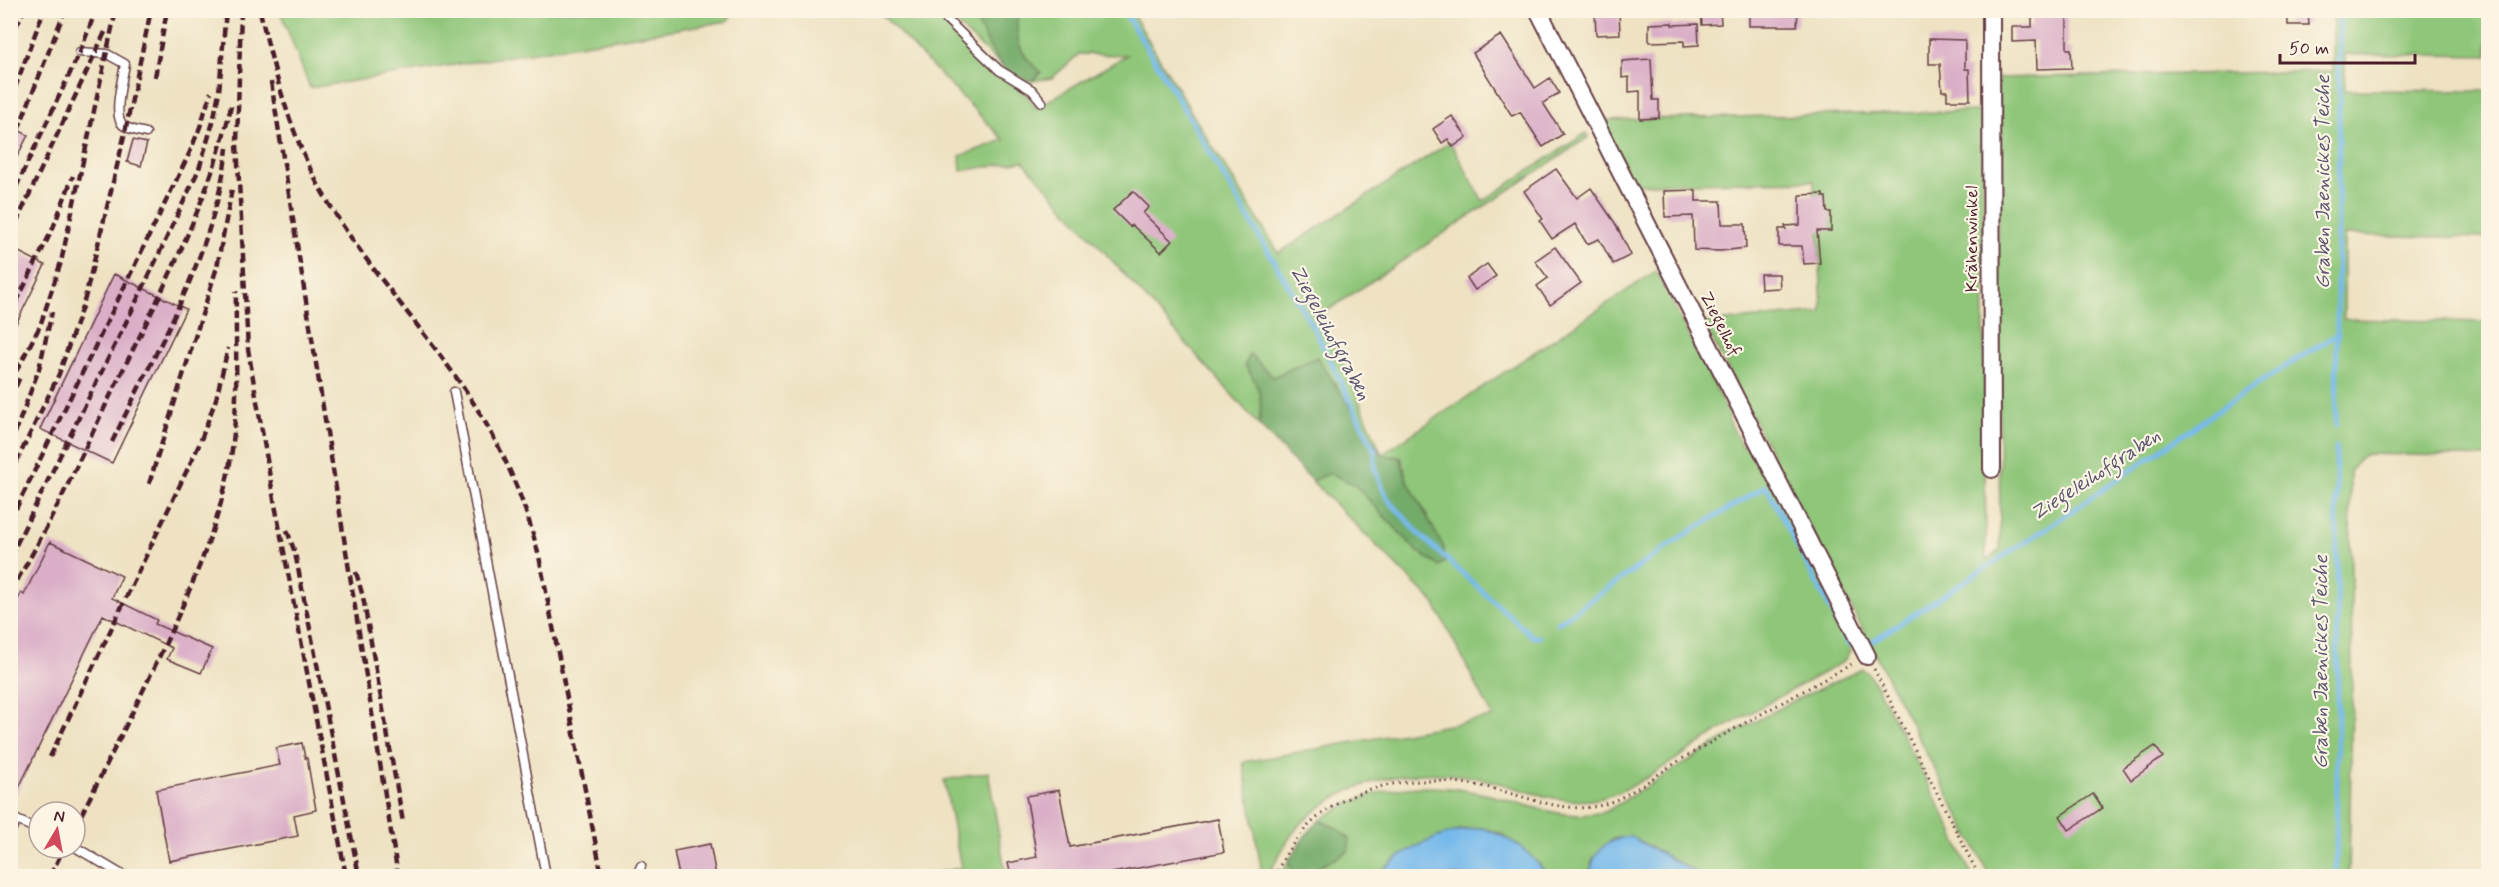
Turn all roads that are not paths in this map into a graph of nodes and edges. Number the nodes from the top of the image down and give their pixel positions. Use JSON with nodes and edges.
{"nodes":[{"id":1,"x":937,"y":10,"type":"edge"},
{"id":2,"x":1539,"y":10,"type":"edge"},
{"id":3,"x":1991,"y":10,"type":"edge"},
{"id":4,"x":80,"y":52,"type":"dead end"},
{"id":5,"x":1042,"y":102,"type":"dead end"},
{"id":6,"x":146,"y":133,"type":"dead end"},
{"id":7,"x":454,"y":392,"type":"dead end"},
{"id":8,"x":1992,"y":469,"type":"dead end"},
{"id":9,"x":1868,"y":656,"type":"road end"},
{"id":10,"x":14,"y":818,"type":"edge"},
{"id":11,"x":10,"y":832,"type":"edge"},
{"id":12,"x":87,"y":855,"type":"edge"},
{"id":13,"x":640,"y":866,"type":"dead end"},
{"id":14,"x":124,"y":876,"type":"edge"},
{"id":15,"x":546,"y":876,"type":"edge"},
{"id":16,"x":637,"y":876,"type":"edge"}],
"edges":[{"from":1,"to":5,"type":"lane"},
{"from":2,"to":9,"type":"street","name":"Ziegelhof"},
{"from":3,"to":8,"type":"street","name":"Krähenwinkel"},
{"from":4,"to":6,"type":"lane"},
{"from":7,"to":15,"type":"lane"},
{"from":10,"to":11,"type":"lane"},
{"from":12,"to":14,"type":"lane"},
{"from":13,"to":16,"type":"lane"}]}
